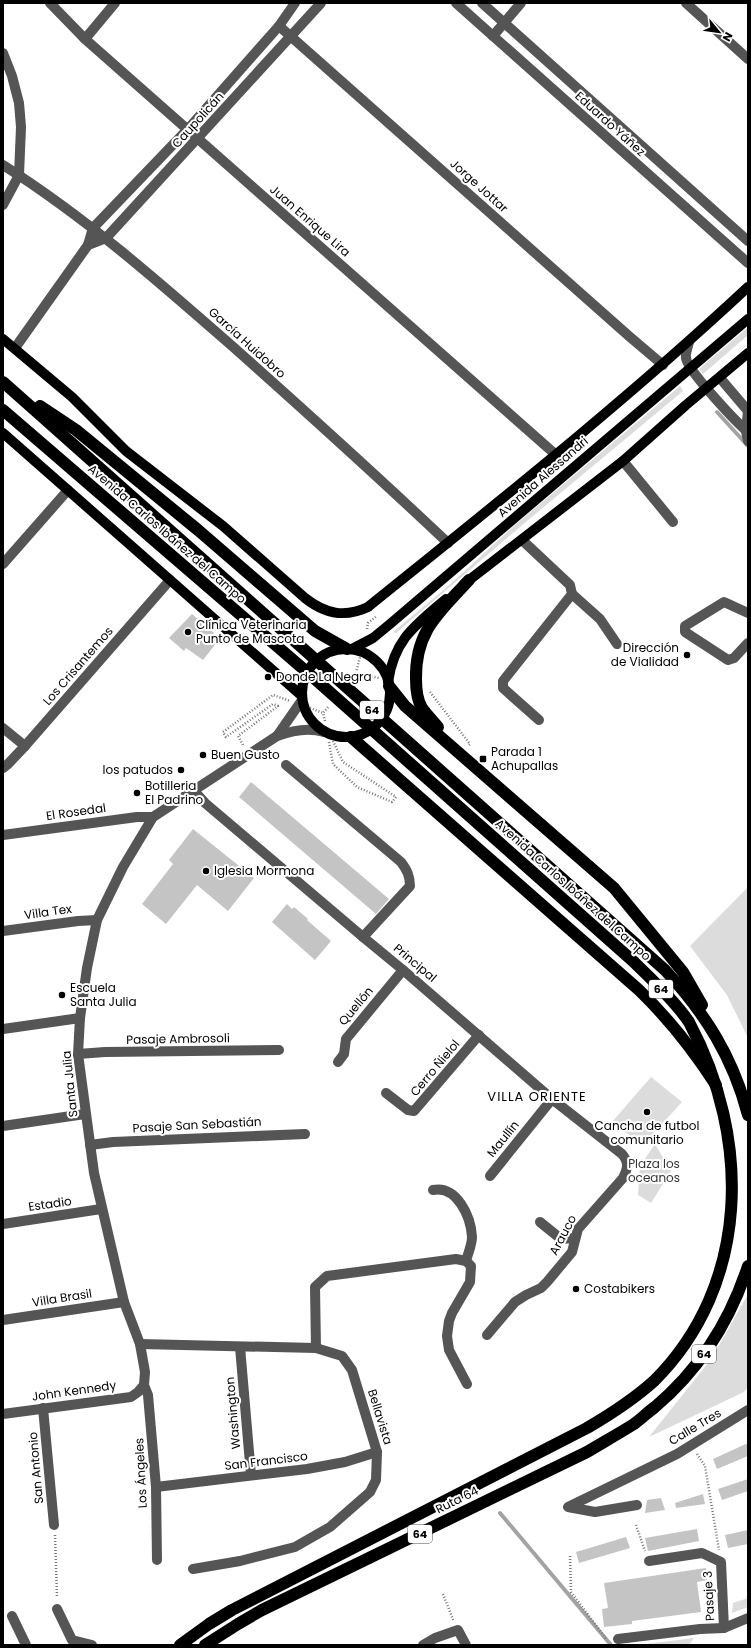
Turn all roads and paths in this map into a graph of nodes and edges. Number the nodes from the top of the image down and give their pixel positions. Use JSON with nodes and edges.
{"nodes":[{"id":1,"x":50,"y":3,"type":"edge"},
{"id":2,"x":116,"y":3,"type":"edge"},
{"id":3,"x":295,"y":3,"type":"edge"},
{"id":4,"x":321,"y":3,"type":"edge"},
{"id":5,"x":456,"y":3,"type":"edge"},
{"id":6,"x":482,"y":3,"type":"edge"},
{"id":7,"x":521,"y":3,"type":"edge"},
{"id":8,"x":686,"y":3,"type":"edge"},
{"id":9,"x":505,"y":22,"type":"junction"},
{"id":10,"x":279,"y":26,"type":"junction"},
{"id":11,"x":290,"y":36,"type":"junction"},
{"id":12,"x":493,"y":36,"type":"junction"},
{"id":13,"x":85,"y":39,"type":"junction"},
{"id":14,"x":3,"y":53,"type":"edge"},
{"id":15,"x":748,"y":59,"type":"edge"},
{"id":16,"x":188,"y":129,"type":"junction"},
{"id":17,"x":198,"y":139,"type":"junction"},
{"id":18,"x":3,"y":165,"type":"edge"},
{"id":19,"x":19,"y":175,"type":"junction"},
{"id":20,"x":3,"y":205,"type":"edge"},
{"id":21,"x":93,"y":228,"type":"junction"},
{"id":22,"x":106,"y":238,"type":"junction"},
{"id":23,"x":748,"y":241,"type":"edge"},
{"id":24,"x":88,"y":246,"type":"junction"},
{"id":25,"x":748,"y":263,"type":"edge"},
{"id":26,"x":748,"y":287,"type":"edge"},
{"id":27,"x":748,"y":319,"type":"edge"},
{"id":28,"x":3,"y":339,"type":"edge"},
{"id":29,"x":689,"y":342,"type":"junction"},
{"id":30,"x":15,"y":348,"type":"junction"},
{"id":31,"x":748,"y":353,"type":"edge"},
{"id":32,"x":663,"y":365,"type":"junction"},
{"id":33,"x":690,"y":367,"type":"junction"},
{"id":34,"x":720,"y":378,"type":"junction"},
{"id":35,"x":3,"y":382,"type":"edge"},
{"id":36,"x":706,"y":388,"type":"junction"},
{"id":37,"x":18,"y":394,"type":"junction"},
{"id":38,"x":3,"y":410,"type":"edge"},
{"id":39,"x":748,"y":411,"type":"edge"},
{"id":40,"x":747,"y":432,"type":"edge"},
{"id":41,"x":3,"y":433,"type":"edge"},
{"id":42,"x":748,"y":441,"type":"edge"},
{"id":43,"x":555,"y":454,"type":"junction"},
{"id":44,"x":623,"y":461,"type":"junction"},
{"id":45,"x":68,"y":490,"type":"junction"},
{"id":46,"x":674,"y":522,"type":"dead end"},
{"id":47,"x":522,"y":540,"type":"junction"},
{"id":48,"x":448,"y":542,"type":"junction"},
{"id":49,"x":3,"y":564,"type":"edge"},
{"id":50,"x":170,"y":580,"type":"junction"},
{"id":51,"x":469,"y":580,"type":"junction"},
{"id":52,"x":572,"y":594,"type":"junction"},
{"id":53,"x":748,"y":613,"type":"edge"},
{"id":54,"x":748,"y":643,"type":"edge"},
{"id":55,"x":617,"y":644,"type":"dead end"},
{"id":56,"x":349,"y":649,"type":"junction"},
{"id":57,"x":389,"y":684,"type":"junction"},
{"id":58,"x":302,"y":702,"type":"junction"},
{"id":59,"x":324,"y":713,"type":"dead end"},
{"id":60,"x":539,"y":720,"type":"dead end"},
{"id":61,"x":3,"y":728,"type":"edge"},
{"id":62,"x":327,"y":733,"type":"junction"},
{"id":63,"x":238,"y":736,"type":"dead end"},
{"id":64,"x":277,"y":736,"type":"junction"},
{"id":65,"x":351,"y":737,"type":"junction"},
{"id":66,"x":25,"y":746,"type":"junction"},
{"id":67,"x":459,"y":752,"type":"junction"},
{"id":68,"x":343,"y":762,"type":"dead end"},
{"id":69,"x":286,"y":765,"type":"dead end"},
{"id":70,"x":3,"y":768,"type":"edge"},
{"id":71,"x":194,"y":791,"type":"junction"},
{"id":72,"x":153,"y":817,"type":"junction"},
{"id":73,"x":3,"y":835,"type":"edge"},
{"id":74,"x":97,"y":920,"type":"junction"},
{"id":75,"x":3,"y":931,"type":"edge"},
{"id":76,"x":363,"y":937,"type":"junction"},
{"id":77,"x":403,"y":970,"type":"junction"},
{"id":78,"x":80,"y":1018,"type":"junction"},
{"id":79,"x":3,"y":1029,"type":"edge"},
{"id":80,"x":716,"y":1035,"type":"junction"},
{"id":81,"x":479,"y":1036,"type":"junction"},
{"id":82,"x":279,"y":1050,"type":"dead end"},
{"id":83,"x":78,"y":1054,"type":"junction"},
{"id":84,"x":338,"y":1062,"type":"dead end"},
{"id":85,"x":386,"y":1093,"type":"dead end"},
{"id":86,"x":552,"y":1099,"type":"junction"},
{"id":87,"x":729,"y":1105,"type":"junction"},
{"id":88,"x":86,"y":1114,"type":"junction"},
{"id":89,"x":748,"y":1115,"type":"edge"},
{"id":90,"x":3,"y":1126,"type":"edge"},
{"id":91,"x":305,"y":1134,"type":"dead end"},
{"id":92,"x":90,"y":1145,"type":"junction"},
{"id":93,"x":622,"y":1154,"type":"joint"},
{"id":94,"x":490,"y":1176,"type":"dead end"},
{"id":95,"x":432,"y":1190,"type":"dead end"},
{"id":96,"x":101,"y":1209,"type":"junction"},
{"id":97,"x":540,"y":1222,"type":"dead end"},
{"id":98,"x":3,"y":1224,"type":"edge"},
{"id":99,"x":575,"y":1238,"type":"junction"},
{"id":100,"x":466,"y":1261,"type":"junction"},
{"id":101,"x":748,"y":1266,"type":"edge"},
{"id":102,"x":124,"y":1302,"type":"junction"},
{"id":103,"x":3,"y":1320,"type":"edge"},
{"id":104,"x":487,"y":1335,"type":"dead end"},
{"id":105,"x":140,"y":1344,"type":"junction"},
{"id":106,"x":240,"y":1347,"type":"junction"},
{"id":107,"x":316,"y":1348,"type":"junction"},
{"id":108,"x":467,"y":1384,"type":"dead end"},
{"id":109,"x":144,"y":1385,"type":"junction"},
{"id":110,"x":43,"y":1408,"type":"junction"},
{"id":111,"x":748,"y":1410,"type":"edge"},
{"id":112,"x":3,"y":1414,"type":"edge"},
{"id":113,"x":690,"y":1445,"type":"junction"},
{"id":114,"x":377,"y":1452,"type":"junction"},
{"id":115,"x":502,"y":1472,"type":"joint"},
{"id":116,"x":251,"y":1475,"type":"junction"},
{"id":117,"x":156,"y":1487,"type":"junction"},
{"id":118,"x":637,"y":1505,"type":"dead end"},
{"id":119,"x":54,"y":1525,"type":"joint"},
{"id":120,"x":636,"y":1525,"type":"dead end"},
{"id":121,"x":570,"y":1556,"type":"dead end"},
{"id":122,"x":157,"y":1560,"type":"dead end"},
{"id":123,"x":649,"y":1561,"type":"joint"},
{"id":124,"x":721,"y":1562,"type":"junction"},
{"id":125,"x":193,"y":1569,"type":"dead end"},
{"id":126,"x":443,"y":1594,"type":"dead end"},
{"id":127,"x":57,"y":1609,"type":"joint"},
{"id":128,"x":12,"y":1616,"type":"dead end"},
{"id":129,"x":748,"y":1618,"type":"edge"},
{"id":130,"x":724,"y":1628,"type":"junction"},
{"id":131,"x":458,"y":1630,"type":"junction"},
{"id":132,"x":618,"y":1639,"type":"joint"},
{"id":133,"x":26,"y":1645,"type":"edge"},
{"id":134,"x":92,"y":1645,"type":"edge"},
{"id":135,"x":180,"y":1645,"type":"edge"},
{"id":136,"x":205,"y":1645,"type":"edge"},
{"id":137,"x":423,"y":1645,"type":"edge"},
{"id":138,"x":466,"y":1645,"type":"edge"}],
"edges":[{"from":1,"to":13,"type":"street","name":"Juan Enrique Lira"},
{"from":2,"to":13,"type":"street"},
{"from":3,"to":10,"type":"street","name":"Caupolicán"},
{"from":4,"to":11,"type":"street","name":"Caupolicán"},
{"from":5,"to":12,"type":"street","name":"Eduardo Yáñez"},
{"from":6,"to":9,"type":"street","name":"Eduardo Yáñez"},
{"from":7,"to":9,"type":"street"},
{"from":8,"to":15,"type":"street"},
{"from":9,"to":12,"type":"street"},
{"from":9,"to":23,"type":"street","name":"Eduardo Yáñez"},
{"from":10,"to":11,"type":"street","name":"Jorge Jottar"},
{"from":10,"to":16,"type":"street","name":"Caupolicán"},
{"from":11,"to":17,"type":"street","name":"Caupolicán"},
{"from":11,"to":32,"type":"street","name":"Jorge Jottar"},
{"from":12,"to":25,"type":"street","name":"Eduardo Yáñez"},
{"from":13,"to":16,"type":"street","name":"Juan Enrique Lira"},
{"from":14,"to":19,"type":"street"},
{"from":16,"to":17,"type":"street","name":"Juan Enrique Lira"},
{"from":16,"to":21,"type":"street","name":"Caupolicán"},
{"from":17,"to":22,"type":"street","name":"Caupolicán"},
{"from":17,"to":43,"type":"street","name":"Juan Enrique Lira"},
{"from":18,"to":19,"type":"street","name":"García Huidobro"},
{"from":19,"to":20,"type":"street"},
{"from":19,"to":21,"type":"street","name":"García Huidobro"},
{"from":21,"to":22,"type":"street","name":"García Huidobro"},
{"from":21,"to":24,"type":"street","name":"Caupolicán"},
{"from":22,"to":24,"type":"street","name":"Caupolicán"},
{"from":22,"to":48,"type":"street","name":"García Huidobro"},
{"from":24,"to":30,"type":"street","name":"Caupolicán"},
{"from":26,"to":29,"type":"main road","name":"Avenida Alessandri"},
{"from":27,"to":33,"type":"main road","name":"Avenida Alessandri"},
{"from":28,"to":30,"type":"main road"},
{"from":29,"to":32,"type":"main road","name":"Avenida Alessandri"},
{"from":29,"to":33,"type":"street"},
{"from":30,"to":48,"type":"main road"},
{"from":31,"to":34,"type":"main road"},
{"from":32,"to":43,"type":"main road","name":"Avenida Alessandri"},
{"from":33,"to":36,"type":"street"},
{"from":33,"to":56,"type":"main road","name":"Avenida Alessandri"},
{"from":34,"to":36,"type":"main road"},
{"from":34,"to":39,"type":"street"},
{"from":35,"to":37,"type":"highway","name":"Avenida Carlos Ibáñez del Campo","number":"64"},
{"from":36,"to":40,"type":"street"},
{"from":36,"to":44,"type":"main road"},
{"from":37,"to":56,"type":"highway"},
{"from":37,"to":80,"type":"highway","name":"Avenida Carlos Ibáñez del Campo","number":"64"},
{"from":38,"to":87,"type":"highway","name":"Avenida Carlos Ibáñez del Campo","number":"64"},
{"from":39,"to":40,"type":"street"},
{"from":40,"to":42,"type":"street"},
{"from":41,"to":45,"type":"main road"},
{"from":43,"to":48,"type":"main road","name":"Avenida Alessandri"},
{"from":44,"to":46,"type":"street"},
{"from":44,"to":47,"type":"main road"},
{"from":45,"to":49,"type":"street"},
{"from":45,"to":50,"type":"main road"},
{"from":47,"to":51,"type":"main road"},
{"from":47,"to":52,"type":"street"},
{"from":50,"to":58,"type":"main road"},
{"from":50,"to":66,"type":"street","name":"Los Crisantemos"},
{"from":51,"to":57,"type":"main road"},
{"from":51,"to":67,"type":"highway"},
{"from":52,"to":55,"type":"street"},
{"from":52,"to":60,"type":"street"},
{"from":53,"to":54,"type":"street"},
{"from":56,"to":57,"type":"main road"},
{"from":56,"to":58,"type":"main road"},
{"from":57,"to":65,"type":"main road"},
{"from":57,"to":67,"type":"highway"},
{"from":58,"to":59,"type":"path"},
{"from":58,"to":62,"type":"main road"},
{"from":58,"to":63,"type":"path"},
{"from":58,"to":64,"type":"street","name":"Santa Julia"},
{"from":61,"to":66,"type":"street"},
{"from":62,"to":64,"type":"street","name":"Santa Julia"},
{"from":62,"to":65,"type":"main road"},
{"from":62,"to":68,"type":"path"},
{"from":64,"to":71,"type":"street","name":"Santa Julia"},
{"from":65,"to":87,"type":"highway"},
{"from":66,"to":70,"type":"street","name":"Los Crisantemos"},
{"from":67,"to":80,"type":"highway"},
{"from":69,"to":76,"type":"street"},
{"from":71,"to":72,"type":"street","name":"Santa Julia"},
{"from":71,"to":76,"type":"street","name":"Principal"},
{"from":72,"to":73,"type":"street","name":"El Rosedal"},
{"from":72,"to":74,"type":"street","name":"Santa Julia"},
{"from":74,"to":75,"type":"street","name":"Villa Tex"},
{"from":74,"to":78,"type":"street","name":"Santa Julia"},
{"from":76,"to":77,"type":"street","name":"Principal"},
{"from":77,"to":81,"type":"street","name":"Principal"},
{"from":77,"to":84,"type":"street","name":"Quellón"},
{"from":78,"to":79,"type":"street"},
{"from":78,"to":83,"type":"street","name":"Santa Julia"},
{"from":80,"to":89,"type":"highway","name":"Avenida Carlos Ibáñez del Campo","number":"64"},
{"from":81,"to":85,"type":"street","name":"Cerro Ñielol"},
{"from":81,"to":86,"type":"street","name":"Principal"},
{"from":82,"to":83,"type":"street","name":"Pasaje Ambrosoli"},
{"from":83,"to":88,"type":"street","name":"Santa Julia"},
{"from":86,"to":93,"type":"street","name":"Principal"},
{"from":86,"to":94,"type":"street","name":"Maullín"},
{"from":87,"to":115,"type":"highway","name":"Avenida Carlos Ibáñez del Campo","number":"64"},
{"from":88,"to":90,"type":"street"},
{"from":88,"to":92,"type":"street","name":"Santa Julia"},
{"from":91,"to":92,"type":"street","name":"Pasaje San Sebastián"},
{"from":92,"to":96,"type":"street","name":"Santa Julia"},
{"from":93,"to":99,"type":"street","name":"Arauco"},
{"from":95,"to":100,"type":"street"},
{"from":96,"to":98,"type":"street","name":"Estadio"},
{"from":96,"to":102,"type":"street","name":"Santa Julia"},
{"from":97,"to":99,"type":"street"},
{"from":99,"to":104,"type":"street","name":"Arauco"},
{"from":100,"to":107,"type":"street"},
{"from":100,"to":108,"type":"street"},
{"from":101,"to":136,"type":"highway","name":"Ruta 64","number":"64"},
{"from":102,"to":103,"type":"street","name":"Villa Brasil"},
{"from":102,"to":105,"type":"street","name":"Santa Julia"},
{"from":105,"to":106,"type":"street","name":"Bellavista"},
{"from":105,"to":109,"type":"street","name":"Santa Julia"},
{"from":106,"to":107,"type":"street","name":"Bellavista"},
{"from":106,"to":116,"type":"street","name":"Washington"},
{"from":107,"to":114,"type":"street","name":"Bellavista"},
{"from":109,"to":110,"type":"street","name":"John Kennedy"},
{"from":109,"to":117,"type":"street","name":"Los Ángeles"},
{"from":110,"to":112,"type":"street","name":"John Kennedy"},
{"from":110,"to":119,"type":"street","name":"San Antonio"},
{"from":111,"to":113,"type":"street","name":"Calle Tres"},
{"from":113,"to":118,"type":"street","name":"Calle Tres"},
{"from":113,"to":124,"type":"path"},
{"from":114,"to":116,"type":"street","name":"San Francisco"},
{"from":114,"to":125,"type":"street","name":"Bellavista"},
{"from":115,"to":135,"type":"highway","name":"Ruta 64","number":"64"},
{"from":116,"to":117,"type":"street","name":"San Francisco"},
{"from":117,"to":122,"type":"street","name":"Los Ángeles"},
{"from":119,"to":127,"type":"path"},
{"from":120,"to":123,"type":"path"},
{"from":121,"to":132,"type":"path"},
{"from":123,"to":124,"type":"street"},
{"from":124,"to":130,"type":"street","name":"Pasaje 3"},
{"from":126,"to":131,"type":"path"},
{"from":127,"to":134,"type":"street"},
{"from":128,"to":133,"type":"street"},
{"from":129,"to":130,"type":"street"},
{"from":130,"to":132,"type":"street"},
{"from":131,"to":137,"type":"street"},
{"from":131,"to":138,"type":"street"}]}
